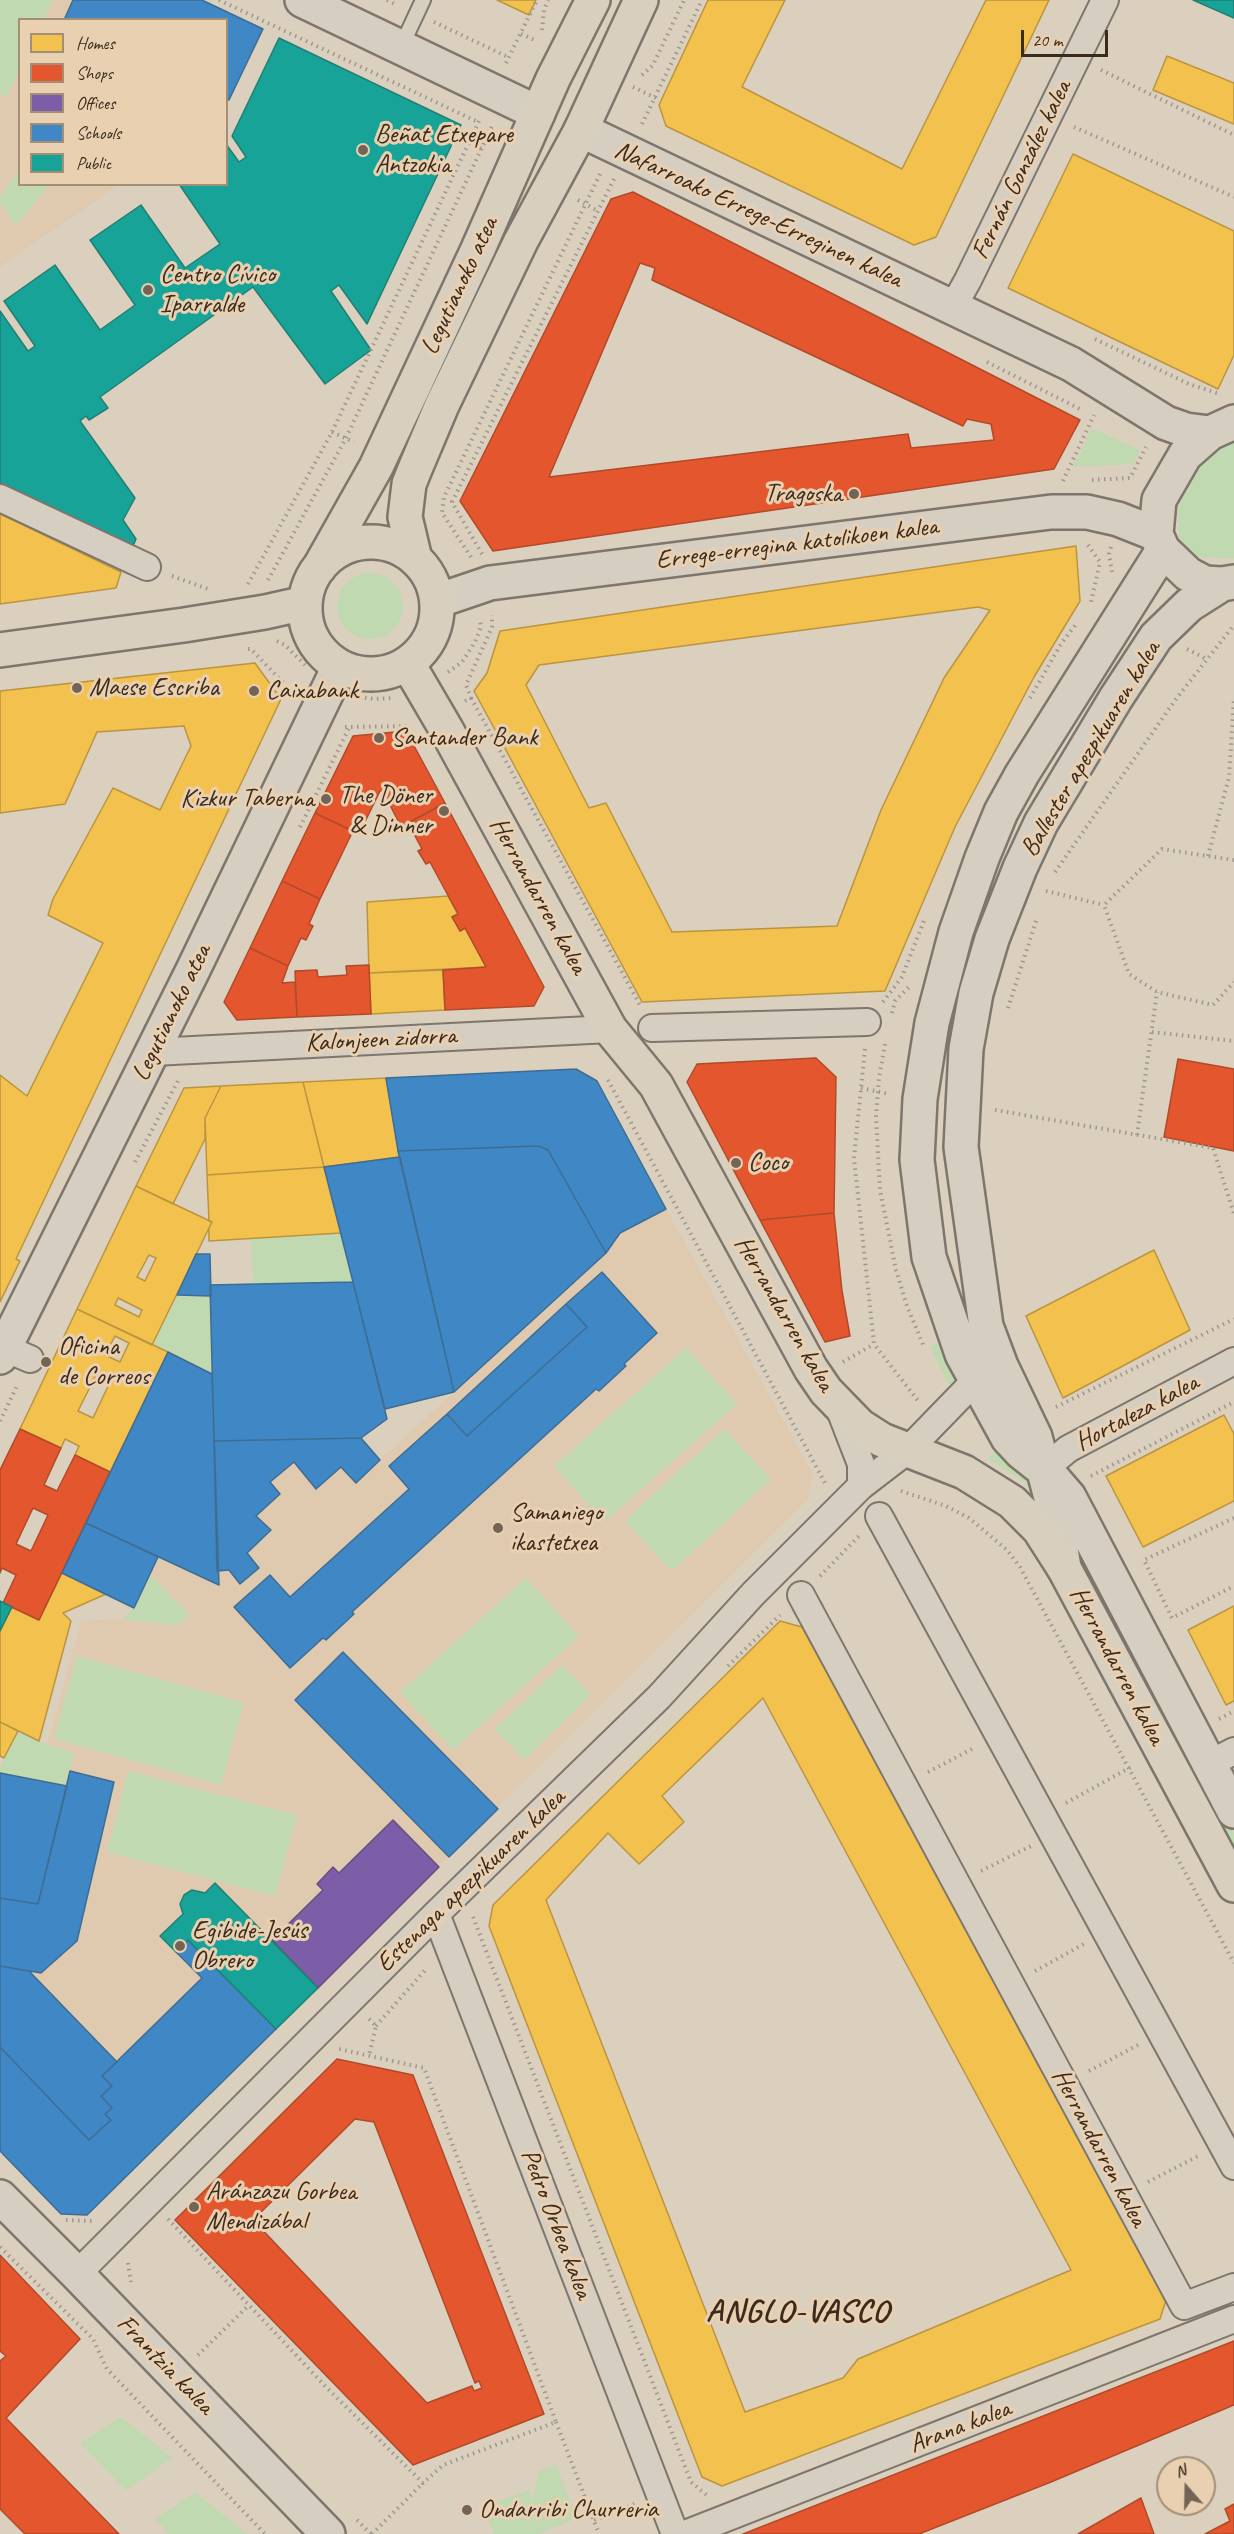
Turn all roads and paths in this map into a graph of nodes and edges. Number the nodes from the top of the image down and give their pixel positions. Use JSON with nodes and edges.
{"nodes":[{"id":1,"x":219,"y":0,"type":"edge"},
{"id":2,"x":302,"y":0,"type":"edge"},
{"id":3,"x":387,"y":0,"type":"edge"},
{"id":4,"x":423,"y":0,"type":"edge"},
{"id":5,"x":537,"y":0,"type":"edge"},
{"id":6,"x":593,"y":0,"type":"edge"},
{"id":7,"x":641,"y":0,"type":"edge"},
{"id":8,"x":684,"y":0,"type":"edge"},
{"id":9,"x":702,"y":0,"type":"edge"},
{"id":10,"x":1105,"y":0,"type":"edge"},
{"id":11,"x":416,"y":14,"type":"junction"},
{"id":12,"x":400,"y":48,"type":"junction"},
{"id":13,"x":508,"y":57,"type":"junction"},
{"id":14,"x":1101,"y":70,"type":"dead end"},
{"id":15,"x":499,"y":95,"type":"junction"},
{"id":16,"x":629,"y":95,"type":"dead end"},
{"id":17,"x":538,"y":113,"type":"junction"},
{"id":18,"x":478,"y":122,"type":"junction"},
{"id":19,"x":1073,"y":126,"type":"dead end"},
{"id":20,"x":581,"y":130,"type":"junction"},
{"id":21,"x":1234,"y":135,"type":"edge"},
{"id":22,"x":621,"y":150,"type":"junction"},
{"id":23,"x":1234,"y":197,"type":"edge"},
{"id":24,"x":953,"y":307,"type":"junction"},
{"id":25,"x":977,"y":356,"type":"dead end"},
{"id":26,"x":1082,"y":411,"type":"dead end"},
{"id":27,"x":1093,"y":416,"type":"dead end"},
{"id":28,"x":1102,"y":420,"type":"dead end"},
{"id":29,"x":1222,"y":427,"type":"edge"},
{"id":30,"x":1149,"y":442,"type":"dead end"},
{"id":31,"x":1074,"y":480,"type":"dead end"},
{"id":32,"x":1086,"y":480,"type":"dead end"},
{"id":33,"x":1052,"y":482,"type":"dead end"},
{"id":34,"x":458,"y":490,"type":"dead end"},
{"id":35,"x":0,"y":498,"type":"edge"},
{"id":36,"x":1083,"y":537,"type":"dead end"},
{"id":37,"x":1160,"y":542,"type":"junction"},
{"id":38,"x":415,"y":559,"type":"junction"},
{"id":39,"x":147,"y":567,"type":"joint"},
{"id":40,"x":319,"y":568,"type":"junction"},
{"id":41,"x":1228,"y":583,"type":"edge"},
{"id":42,"x":476,"y":586,"type":"junction"},
{"id":43,"x":208,"y":590,"type":"dead end"},
{"id":44,"x":437,"y":601,"type":"junction"},
{"id":45,"x":254,"y":602,"type":"junction"},
{"id":46,"x":305,"y":603,"type":"junction"},
{"id":47,"x":1090,"y":605,"type":"dead end"},
{"id":48,"x":1079,"y":621,"type":"dead end"},
{"id":49,"x":1234,"y":625,"type":"edge"},
{"id":50,"x":0,"y":650,"type":"edge"},
{"id":51,"x":415,"y":676,"type":"junction"},
{"id":52,"x":335,"y":677,"type":"junction"},
{"id":53,"x":1234,"y":697,"type":"edge"},
{"id":54,"x":471,"y":698,"type":"dead end"},
{"id":55,"x":1025,"y":707,"type":"dead end"},
{"id":56,"x":1232,"y":778,"type":"edge"},
{"id":57,"x":1208,"y":856,"type":"junction"},
{"id":58,"x":1234,"y":860,"type":"edge"},
{"id":59,"x":1050,"y":879,"type":"dead end"},
{"id":60,"x":1048,"y":885,"type":"dead end"},
{"id":61,"x":1046,"y":891,"type":"junction"},
{"id":62,"x":1042,"y":902,"type":"dead end"},
{"id":63,"x":1104,"y":905,"type":"junction"},
{"id":64,"x":1038,"y":913,"type":"dead end"},
{"id":65,"x":927,"y":914,"type":"dead end"},
{"id":66,"x":1234,"y":982,"type":"edge"},
{"id":67,"x":1157,"y":992,"type":"junction"},
{"id":68,"x":1004,"y":1018,"type":"dead end"},
{"id":69,"x":867,"y":1022,"type":"junction"},
{"id":70,"x":652,"y":1028,"type":"joint"},
{"id":71,"x":610,"y":1029,"type":"junction"},
{"id":72,"x":1152,"y":1032,"type":"junction"},
{"id":73,"x":1234,"y":1041,"type":"edge"},
{"id":74,"x":153,"y":1052,"type":"junction"},
{"id":75,"x":180,"y":1077,"type":"dead end"},
{"id":76,"x":607,"y":1077,"type":"dead end"},
{"id":77,"x":991,"y":1120,"type":"dead end"},
{"id":78,"x":1137,"y":1135,"type":"junction"},
{"id":79,"x":130,"y":1171,"type":"dead end"},
{"id":80,"x":1234,"y":1214,"type":"edge"},
{"id":81,"x":1234,"y":1319,"type":"edge"},
{"id":82,"x":9,"y":1352,"type":"edge"},
{"id":83,"x":996,"y":1354,"type":"junction"},
{"id":84,"x":1234,"y":1361,"type":"edge"},
{"id":85,"x":975,"y":1381,"type":"junction"},
{"id":86,"x":1234,"y":1402,"type":"edge"},
{"id":87,"x":838,"y":1406,"type":"junction"},
{"id":88,"x":938,"y":1419,"type":"junction"},
{"id":89,"x":0,"y":1421,"type":"edge"},
{"id":90,"x":1068,"y":1449,"type":"junction"},
{"id":91,"x":921,"y":1454,"type":"junction"},
{"id":92,"x":1043,"y":1470,"type":"junction"},
{"id":93,"x":1091,"y":1476,"type":"junction"},
{"id":94,"x":861,"y":1486,"type":"junction"},
{"id":95,"x":1097,"y":1486,"type":"dead end"},
{"id":96,"x":829,"y":1489,"type":"dead end"},
{"id":97,"x":941,"y":1504,"type":"dead end"},
{"id":98,"x":879,"y":1516,"type":"junction"},
{"id":99,"x":1234,"y":1518,"type":"edge"},
{"id":100,"x":1064,"y":1568,"type":"junction"},
{"id":101,"x":1142,"y":1570,"type":"dead end"},
{"id":102,"x":1234,"y":1586,"type":"edge"},
{"id":103,"x":801,"y":1595,"type":"junction"},
{"id":104,"x":1170,"y":1623,"type":"dead end"},
{"id":105,"x":726,"y":1668,"type":"dead end"},
{"id":106,"x":1234,"y":1711,"type":"edge"},
{"id":107,"x":1207,"y":1725,"type":"junction"},
{"id":108,"x":1225,"y":1725,"type":"dead end"},
{"id":109,"x":998,"y":1734,"type":"junction"},
{"id":110,"x":1162,"y":1750,"type":"junction"},
{"id":111,"x":1222,"y":1758,"type":"edge"},
{"id":112,"x":1130,"y":1768,"type":"junction"},
{"id":113,"x":903,"y":1786,"type":"junction"},
{"id":114,"x":1234,"y":1811,"type":"edge"},
{"id":115,"x":1048,"y":1825,"type":"junction"},
{"id":116,"x":956,"y":1884,"type":"junction"},
{"id":117,"x":1234,"y":1885,"type":"edge"},
{"id":118,"x":471,"y":1910,"type":"dead end"},
{"id":119,"x":436,"y":1914,"type":"junction"},
{"id":120,"x":474,"y":1919,"type":"junction"},
{"id":121,"x":1106,"y":1932,"type":"junction"},
{"id":122,"x":449,"y":1943,"type":"junction"},
{"id":123,"x":1234,"y":1963,"type":"edge"},
{"id":124,"x":1010,"y":1984,"type":"junction"},
{"id":125,"x":376,"y":2026,"type":"dead end"},
{"id":126,"x":1161,"y":2032,"type":"junction"},
{"id":127,"x":339,"y":2049,"type":"dead end"},
{"id":128,"x":1065,"y":2085,"type":"junction"},
{"id":129,"x":1222,"y":2143,"type":"junction"},
{"id":130,"x":1234,"y":2166,"type":"edge"},
{"id":131,"x":1124,"y":2194,"type":"junction"},
{"id":132,"x":0,"y":2197,"type":"edge"},
{"id":133,"x":168,"y":2219,"type":"dead end"},
{"id":134,"x":0,"y":2247,"type":"edge"},
{"id":135,"x":77,"y":2274,"type":"junction"},
{"id":136,"x":1234,"y":2287,"type":"edge"},
{"id":137,"x":249,"y":2305,"type":"junction"},
{"id":138,"x":1234,"y":2319,"type":"edge"},
{"id":139,"x":198,"y":2355,"type":"dead end"},
{"id":140,"x":556,"y":2422,"type":"junction"},
{"id":141,"x":423,"y":2483,"type":"junction"},
{"id":142,"x":710,"y":2498,"type":"dead end"},
{"id":143,"x":265,"y":2534,"type":"edge"},
{"id":144,"x":328,"y":2534,"type":"edge"},
{"id":145,"x":372,"y":2534,"type":"edge"},
{"id":146,"x":599,"y":2534,"type":"edge"},
{"id":147,"x":675,"y":2534,"type":"edge"},
{"id":148,"x":685,"y":2534,"type":"edge"}],
"edges":[{"from":1,"to":18,"type":"path"},
{"from":2,"to":12,"type":"main road","name":"Nafarroako Errege-Erreginen kalea"},
{"from":3,"to":11,"type":"path"},
{"from":4,"to":11,"type":"lane"},
{"from":5,"to":13,"type":"path"},
{"from":6,"to":17,"type":"main road","name":"Legutianoko atea"},
{"from":7,"to":20,"type":"main road","name":"Legutianoko atea"},
{"from":8,"to":16,"type":"path"},
{"from":9,"to":22,"type":"path"},
{"from":10,"to":24,"type":"street","name":"Fernán González kalea"},
{"from":11,"to":12,"type":"lane"},
{"from":11,"to":13,"type":"path"},
{"from":12,"to":15,"type":"main road","name":"Nafarroako Errege-Erreginen kalea"},
{"from":13,"to":15,"type":"path"},
{"from":14,"to":21,"type":"path"},
{"from":15,"to":17,"type":"main road","name":"Nafarroako Errege-Erreginen kalea"},
{"from":15,"to":18,"type":"path"},
{"from":15,"to":45,"type":"path"},
{"from":17,"to":20,"type":"main road","name":"Nafarroako Errege-Erreginen kalea"},
{"from":17,"to":40,"type":"main road","name":"Legutianoko atea"},
{"from":18,"to":45,"type":"path"},
{"from":19,"to":23,"type":"path"},
{"from":20,"to":22,"type":"main road","name":"Nafarroako Errege-Erreginen kalea"},
{"from":20,"to":38,"type":"main road","name":"Legutianoko atea"},
{"from":22,"to":24,"type":"main road","name":"Nafarroako Errege-Erreginen kalea"},
{"from":22,"to":34,"type":"path"},
{"from":22,"to":42,"type":"path"},
{"from":24,"to":29,"type":"main road","name":"Nafarroako Errege-Erreginen kalea"},
{"from":25,"to":26,"type":"path"},
{"from":27,"to":28,"type":"path"},
{"from":29,"to":37,"type":"main road"},
{"from":30,"to":32,"type":"path"},
{"from":31,"to":33,"type":"path"},
{"from":35,"to":39,"type":"street"},
{"from":36,"to":47,"type":"path"},
{"from":37,"to":41,"type":"main road"},
{"from":37,"to":42,"type":"main road","name":"Errege-erregina katolikoen kalea"},
{"from":37,"to":85,"type":"main road","name":"Ballester apezpikuaren kalea"},
{"from":38,"to":40,"type":"main road"},
{"from":38,"to":44,"type":"main road"},
{"from":39,"to":43,"type":"path"},
{"from":40,"to":46,"type":"main road"},
{"from":41,"to":83,"type":"main road","name":"Ballester apezpikuaren kalea"},
{"from":42,"to":44,"type":"main road","name":"Errege-erregina katolikoen kalea"},
{"from":42,"to":51,"type":"path"},
{"from":44,"to":51,"type":"main road"},
{"from":45,"to":46,"type":"main road"},
{"from":45,"to":50,"type":"main road"},
{"from":45,"to":52,"type":"path"},
{"from":46,"to":52,"type":"main road"},
{"from":48,"to":55,"type":"path"},
{"from":49,"to":59,"type":"path"},
{"from":51,"to":52,"type":"main road"},
{"from":51,"to":52,"type":"path"},
{"from":51,"to":71,"type":"main road","name":"Herrandarren kalea"},
{"from":52,"to":74,"type":"main road","name":"Legutianoko atea"},
{"from":53,"to":56,"type":"path"},
{"from":54,"to":70,"type":"path"},
{"from":56,"to":57,"type":"path"},
{"from":57,"to":58,"type":"path"},
{"from":57,"to":63,"type":"path"},
{"from":60,"to":61,"type":"path"},
{"from":61,"to":62,"type":"path"},
{"from":61,"to":63,"type":"path"},
{"from":63,"to":67,"type":"path"},
{"from":64,"to":68,"type":"path"},
{"from":65,"to":69,"type":"path"},
{"from":66,"to":67,"type":"path"},
{"from":67,"to":72,"type":"path"},
{"from":69,"to":70,"type":"street"},
{"from":69,"to":88,"type":"path"},
{"from":71,"to":74,"type":"street","name":"Kalonjeen zidorra"},
{"from":71,"to":87,"type":"main road","name":"Herrandarren kalea"},
{"from":72,"to":73,"type":"path"},
{"from":72,"to":78,"type":"path"},
{"from":74,"to":82,"type":"main road","name":"Legutianoko atea"},
{"from":75,"to":79,"type":"path"},
{"from":76,"to":96,"type":"path"},
{"from":77,"to":78,"type":"path"},
{"from":78,"to":80,"type":"path"},
{"from":81,"to":90,"type":"path"},
{"from":82,"to":89,"type":"path"},
{"from":83,"to":85,"type":"street","name":"Estenaga apezpikuaren kalea"},
{"from":83,"to":92,"type":"main road","name":"Ballester apezpikuaren kalea"},
{"from":84,"to":90,"type":"street","name":"Hortaleza kalea"},
{"from":85,"to":88,"type":"street","name":"Estenaga apezpikuaren kalea"},
{"from":85,"to":92,"type":"main road","name":"Herrandarren kalea"},
{"from":86,"to":93,"type":"path"},
{"from":87,"to":91,"type":"main road","name":"Herrandarren kalea"},
{"from":87,"to":94,"type":"street"},
{"from":88,"to":91,"type":"street","name":"Estenaga apezpikuaren kalea"},
{"from":90,"to":92,"type":"street","name":"Hortaleza kalea"},
{"from":90,"to":93,"type":"path"},
{"from":91,"to":94,"type":"street","name":"Estenaga apezpikuaren kalea"},
{"from":91,"to":98,"type":"path"},
{"from":91,"to":100,"type":"main road","name":"Herrandarren kalea"},
{"from":92,"to":100,"type":"main road","name":"Ballester apezpikuaren kalea"},
{"from":92,"to":107,"type":"main road","name":"Herrandarren kalea"},
{"from":93,"to":95,"type":"path"},
{"from":94,"to":119,"type":"street","name":"Estenaga apezpikuaren kalea"},
{"from":97,"to":112,"type":"path"},
{"from":98,"to":103,"type":"path"},
{"from":98,"to":109,"type":"street"},
{"from":99,"to":102,"type":"path"},
{"from":100,"to":110,"type":"main road","name":"Herrandarren kalea"},
{"from":101,"to":104,"type":"path"},
{"from":103,"to":105,"type":"path"},
{"from":103,"to":113,"type":"street","name":"Herrandarren kalea"},
{"from":106,"to":107,"type":"path"},
{"from":107,"to":108,"type":"path"},
{"from":107,"to":111,"type":"main road","name":"Herrandarren kalea"},
{"from":109,"to":113,"type":"path"},
{"from":109,"to":115,"type":"street"},
{"from":110,"to":112,"type":"path"},
{"from":110,"to":117,"type":"main road","name":"Herrandarren kalea"},
{"from":111,"to":114,"type":"main road","name":"Herrandarren kalea"},
{"from":112,"to":115,"type":"path"},
{"from":112,"to":123,"type":"path"},
{"from":113,"to":116,"type":"street","name":"Herrandarren kalea"},
{"from":115,"to":116,"type":"path"},
{"from":115,"to":121,"type":"street"},
{"from":116,"to":124,"type":"street","name":"Herrandarren kalea"},
{"from":118,"to":120,"type":"path"},
{"from":119,"to":122,"type":"street","name":"Pedro Orbea kalea"},
{"from":119,"to":135,"type":"street","name":"Estenaga apezpikuaren kalea"},
{"from":120,"to":122,"type":"path"},
{"from":120,"to":142,"type":"path"},
{"from":121,"to":124,"type":"path"},
{"from":121,"to":126,"type":"street"},
{"from":122,"to":125,"type":"path"},
{"from":122,"to":147,"type":"street","name":"Pedro Orbea kalea"},
{"from":124,"to":128,"type":"street","name":"Herrandarren kalea"},
{"from":126,"to":128,"type":"path"},
{"from":126,"to":129,"type":"street"},
{"from":127,"to":140,"type":"path"},
{"from":128,"to":131,"type":"street","name":"Herrandarren kalea"},
{"from":129,"to":130,"type":"street"},
{"from":129,"to":131,"type":"path"},
{"from":131,"to":136,"type":"street","name":"Herrandarren kalea"},
{"from":132,"to":135,"type":"main road","name":"Frantzia kalea"},
{"from":133,"to":137,"type":"path"},
{"from":134,"to":143,"type":"path"},
{"from":135,"to":144,"type":"main road","name":"Frantzia kalea"},
{"from":137,"to":139,"type":"path"},
{"from":137,"to":141,"type":"path"},
{"from":138,"to":148,"type":"street","name":"Arana kalea"},
{"from":140,"to":141,"type":"path"},
{"from":140,"to":146,"type":"path"},
{"from":141,"to":145,"type":"path"}]}
